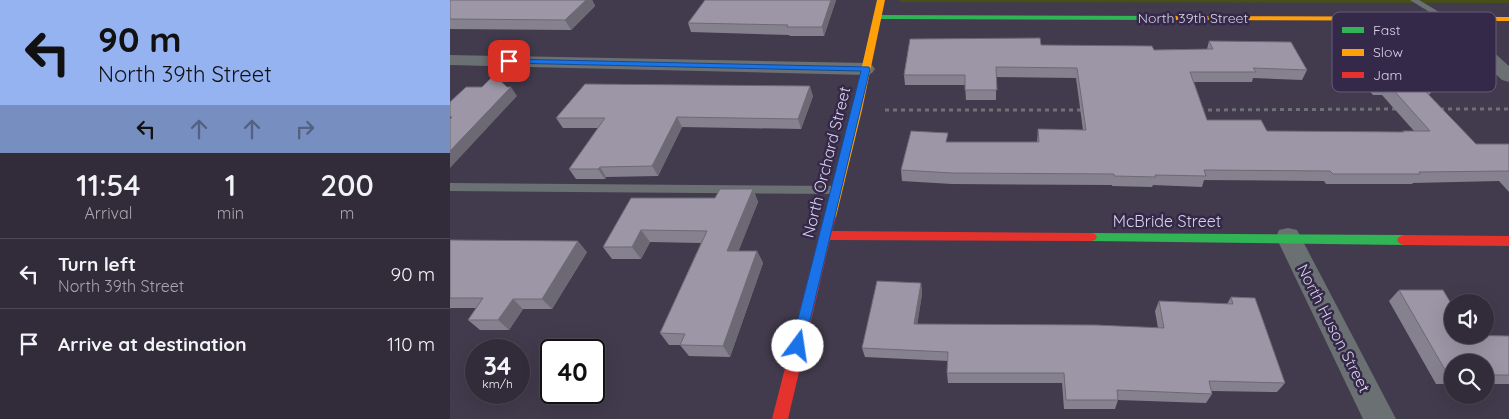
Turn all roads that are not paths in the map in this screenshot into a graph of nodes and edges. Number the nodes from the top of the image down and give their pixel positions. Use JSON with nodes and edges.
{"nodes":[{"id":1,"x":881,"y":0,"type":"edge"},
{"id":2,"x":1414,"y":0,"type":"edge"},
{"id":3,"x":1435,"y":12,"type":"edge"},
{"id":4,"x":876,"y":17,"type":"junction"},
{"id":5,"x":1332,"y":19,"type":"edge"},
{"id":6,"x":1496,"y":19,"type":"edge"},
{"id":7,"x":1509,"y":19,"type":"edge"},
{"id":8,"x":450,"y":60,"type":"edge"},
{"id":9,"x":1496,"y":64,"type":"edge"},
{"id":10,"x":866,"y":69,"type":"junction"},
{"id":11,"x":1509,"y":76,"type":"edge"},
{"id":12,"x":450,"y":187,"type":"edge"},
{"id":13,"x":837,"y":190,"type":"junction"},
{"id":14,"x":825,"y":235,"type":"junction"},
{"id":15,"x":1288,"y":238,"type":"junction"},
{"id":16,"x":1509,"y":241,"type":"edge"},
{"id":17,"x":780,"y":419,"type":"edge"},
{"id":18,"x":1380,"y":419,"type":"edge"}],
"edges":[{"from":1,"to":4,"type":"street","name":"North Orchard Street"},
{"from":2,"to":3,"type":"lane"},
{"from":4,"to":5,"type":"street","name":"North 39th Street"},
{"from":4,"to":10,"type":"street","name":"North Orchard Street"},
{"from":6,"to":7,"type":"street","name":"North 39th Street"},
{"from":8,"to":10,"type":"street"},
{"from":9,"to":11,"type":"street"},
{"from":10,"to":13,"type":"street","name":"North Orchard Street"},
{"from":12,"to":13,"type":"lane"},
{"from":13,"to":14,"type":"street","name":"North Orchard Street"},
{"from":14,"to":15,"type":"street","name":"McBride Street"},
{"from":14,"to":17,"type":"street","name":"North Orchard Street"},
{"from":15,"to":16,"type":"street","name":"McBride Street"},
{"from":15,"to":18,"type":"street","name":"North Huson Street"}]}
